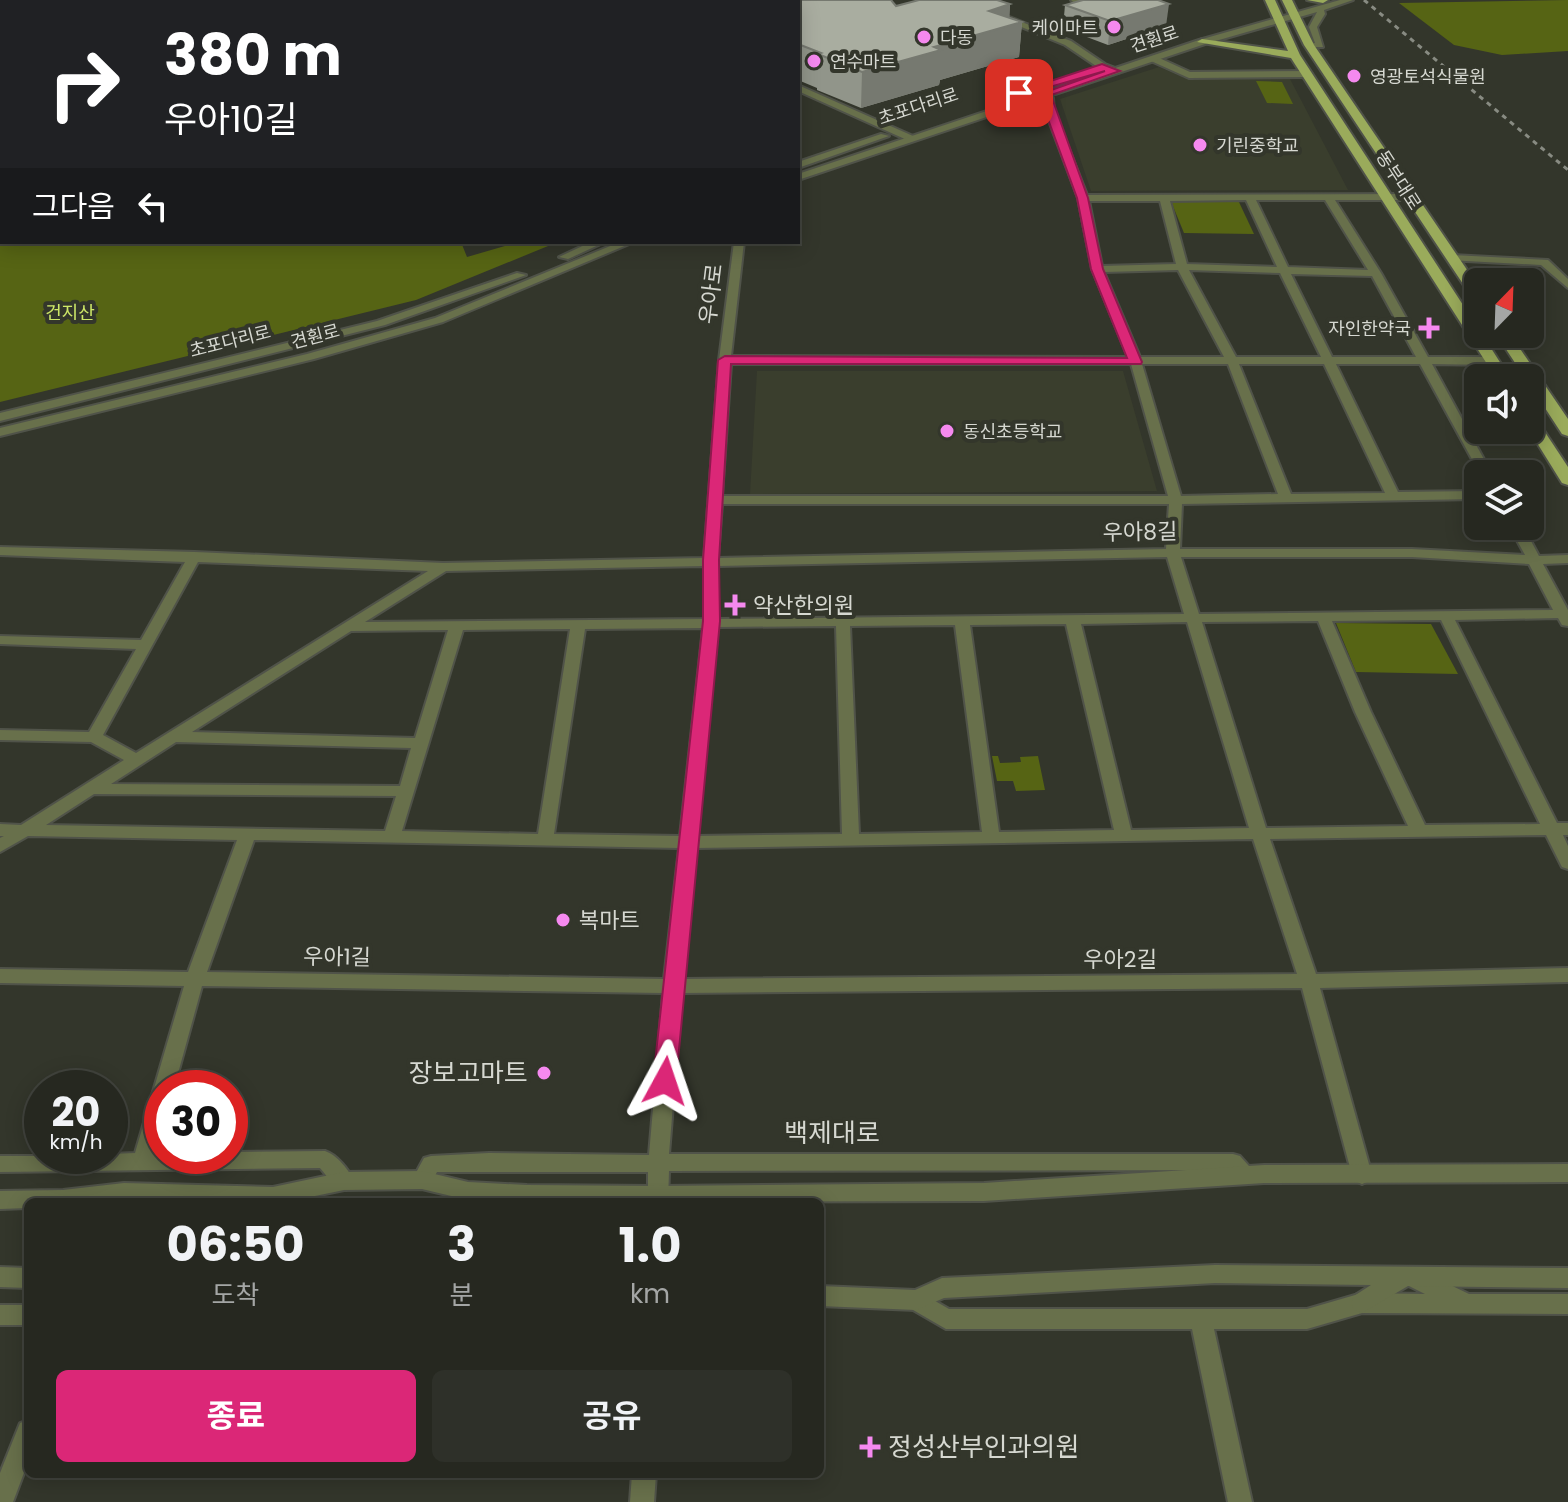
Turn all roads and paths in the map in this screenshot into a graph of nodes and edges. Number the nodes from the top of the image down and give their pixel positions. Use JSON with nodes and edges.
{"nodes":[{"id":1,"x":1075,"y":0,"type":"edge"},
{"id":2,"x":1270,"y":0,"type":"edge"},
{"id":3,"x":1312,"y":0,"type":"edge"},
{"id":4,"x":1349,"y":0,"type":"edge"},
{"id":5,"x":1323,"y":3,"type":"edge"},
{"id":6,"x":1292,"y":9,"type":"edge"},
{"id":7,"x":986,"y":11,"type":"edge"},
{"id":8,"x":1278,"y":17,"type":"junction"},
{"id":9,"x":1039,"y":30,"type":"junction"},
{"id":10,"x":1202,"y":42,"type":"junction"},
{"id":11,"x":1309,"y":45,"type":"junction"},
{"id":12,"x":1295,"y":55,"type":"junction"},
{"id":13,"x":1154,"y":59,"type":"junction"},
{"id":14,"x":1102,"y":66,"type":"junction"},
{"id":15,"x":1115,"y":71,"type":"junction"},
{"id":16,"x":1308,"y":74,"type":"junction"},
{"id":17,"x":800,"y":89,"type":"edge"},
{"id":18,"x":1042,"y":95,"type":"junction"},
{"id":19,"x":1019,"y":103,"type":"junction"},
{"id":20,"x":1050,"y":111,"type":"junction"},
{"id":21,"x":896,"y":132,"type":"junction"},
{"id":22,"x":910,"y":138,"type":"junction"},
{"id":23,"x":800,"y":164,"type":"edge"},
{"id":24,"x":800,"y":176,"type":"edge"},
{"id":25,"x":1249,"y":197,"type":"junction"},
{"id":26,"x":1385,"y":197,"type":"junction"},
{"id":27,"x":1413,"y":197,"type":"junction"},
{"id":28,"x":1083,"y":198,"type":"junction"},
{"id":29,"x":1164,"y":198,"type":"junction"},
{"id":30,"x":1329,"y":198,"type":"junction"},
{"id":31,"x":595,"y":244,"type":"edge"},
{"id":32,"x":624,"y":244,"type":"edge"},
{"id":33,"x":739,"y":244,"type":"edge"},
{"id":34,"x":1452,"y":258,"type":"junction"},
{"id":35,"x":1182,"y":267,"type":"junction"},
{"id":36,"x":1097,"y":269,"type":"junction"},
{"id":37,"x":1286,"y":272,"type":"junction"},
{"id":38,"x":1376,"y":273,"type":"junction"},
{"id":39,"x":1464,"y":276,"type":"edge"},
{"id":40,"x":1568,"y":285,"type":"edge"},
{"id":41,"x":1512,"y":348,"type":"edge"},
{"id":42,"x":725,"y":360,"type":"junction"},
{"id":43,"x":1492,"y":361,"type":"junction"},
{"id":44,"x":1136,"y":362,"type":"junction"},
{"id":45,"x":1328,"y":362,"type":"junction"},
{"id":46,"x":1233,"y":363,"type":"junction"},
{"id":47,"x":1427,"y":363,"type":"junction"},
{"id":48,"x":1494,"y":364,"type":"edge"},
{"id":49,"x":0,"y":417,"type":"edge"},
{"id":50,"x":1568,"y":431,"type":"edge"},
{"id":51,"x":0,"y":432,"type":"edge"},
{"id":52,"x":1544,"y":442,"type":"edge"},
{"id":53,"x":1479,"y":460,"type":"edge"},
{"id":54,"x":1568,"y":480,"type":"edge"},
{"id":55,"x":1393,"y":495,"type":"junction"},
{"id":56,"x":1464,"y":495,"type":"edge"},
{"id":57,"x":1286,"y":497,"type":"junction"},
{"id":58,"x":715,"y":500,"type":"junction"},
{"id":59,"x":1176,"y":500,"type":"junction"},
{"id":60,"x":1525,"y":540,"type":"edge"},
{"id":61,"x":0,"y":551,"type":"edge"},
{"id":62,"x":1173,"y":553,"type":"junction"},
{"id":63,"x":195,"y":556,"type":"junction"},
{"id":64,"x":1568,"y":559,"type":"edge"},
{"id":65,"x":711,"y":560,"type":"junction"},
{"id":66,"x":1537,"y":560,"type":"junction"},
{"id":67,"x":443,"y":567,"type":"junction"},
{"id":68,"x":1191,"y":616,"type":"junction"},
{"id":69,"x":1446,"y":616,"type":"junction"},
{"id":70,"x":1072,"y":618,"type":"junction"},
{"id":71,"x":1324,"y":618,"type":"junction"},
{"id":72,"x":1565,"y":618,"type":"edge"},
{"id":73,"x":962,"y":620,"type":"junction"},
{"id":74,"x":711,"y":621,"type":"junction"},
{"id":75,"x":843,"y":621,"type":"junction"},
{"id":76,"x":578,"y":625,"type":"junction"},
{"id":77,"x":457,"y":626,"type":"junction"},
{"id":78,"x":350,"y":627,"type":"junction"},
{"id":79,"x":0,"y":640,"type":"edge"},
{"id":80,"x":147,"y":645,"type":"junction"},
{"id":81,"x":0,"y":735,"type":"edge"},
{"id":82,"x":94,"y":737,"type":"junction"},
{"id":83,"x":176,"y":737,"type":"junction"},
{"id":84,"x":421,"y":743,"type":"junction"},
{"id":85,"x":138,"y":761,"type":"junction"},
{"id":86,"x":93,"y":789,"type":"junction"},
{"id":87,"x":407,"y":791,"type":"junction"},
{"id":88,"x":1560,"y":829,"type":"edge"},
{"id":89,"x":0,"y":830,"type":"edge"},
{"id":90,"x":24,"y":831,"type":"junction"},
{"id":91,"x":1419,"y":831,"type":"junction"},
{"id":92,"x":1259,"y":834,"type":"junction"},
{"id":93,"x":247,"y":835,"type":"junction"},
{"id":94,"x":1124,"y":836,"type":"junction"},
{"id":95,"x":392,"y":837,"type":"junction"},
{"id":96,"x":991,"y":838,"type":"junction"},
{"id":97,"x":545,"y":840,"type":"junction"},
{"id":98,"x":851,"y":840,"type":"junction"},
{"id":99,"x":688,"y":842,"type":"junction"},
{"id":100,"x":0,"y":846,"type":"edge"},
{"id":101,"x":1568,"y":863,"type":"edge"},
{"id":102,"x":1568,"y":975,"type":"edge"},
{"id":103,"x":0,"y":976,"type":"edge"},
{"id":104,"x":195,"y":979,"type":"junction"},
{"id":105,"x":1309,"y":981,"type":"junction"},
{"id":106,"x":673,"y":986,"type":"junction"},
{"id":107,"x":169,"y":1070,"type":"edge"},
{"id":108,"x":144,"y":1157,"type":"edge"},
{"id":109,"x":143,"y":1160,"type":"junction"},
{"id":110,"x":0,"y":1164,"type":"edge"},
{"id":111,"x":658,"y":1164,"type":"junction"},
{"id":112,"x":1568,"y":1173,"type":"edge"},
{"id":113,"x":1247,"y":1175,"type":"junction"},
{"id":114,"x":1362,"y":1175,"type":"junction"},
{"id":115,"x":422,"y":1180,"type":"junction"},
{"id":116,"x":344,"y":1181,"type":"junction"},
{"id":117,"x":72,"y":1198,"type":"edge"},
{"id":118,"x":658,"y":1198,"type":"edge"},
{"id":119,"x":0,"y":1200,"type":"edge"},
{"id":120,"x":24,"y":1200,"type":"edge"},
{"id":121,"x":0,"y":1277,"type":"edge"},
{"id":122,"x":1408,"y":1277,"type":"junction"},
{"id":123,"x":24,"y":1278,"type":"edge"},
{"id":124,"x":1568,"y":1278,"type":"edge"},
{"id":125,"x":824,"y":1296,"type":"edge"},
{"id":126,"x":916,"y":1300,"type":"junction"},
{"id":127,"x":1362,"y":1303,"type":"junction"},
{"id":128,"x":1468,"y":1304,"type":"junction"},
{"id":129,"x":1568,"y":1304,"type":"edge"},
{"id":130,"x":0,"y":1315,"type":"edge"},
{"id":131,"x":24,"y":1315,"type":"edge"},
{"id":132,"x":1201,"y":1318,"type":"junction"},
{"id":133,"x":24,"y":1442,"type":"edge"},
{"id":134,"x":644,"y":1478,"type":"edge"},
{"id":135,"x":1,"y":1502,"type":"edge"},
{"id":136,"x":642,"y":1502,"type":"edge"},
{"id":137,"x":1240,"y":1502,"type":"edge"}],
"edges":[{"from":1,"to":9,"type":"street"},
{"from":2,"to":8,"type":"main road","name":"동부대로"},
{"from":3,"to":5,"type":"main road"},
{"from":4,"to":5,"type":"street"},
{"from":5,"to":6,"type":"street"},
{"from":5,"to":11,"type":"street"},
{"from":6,"to":8,"type":"street","name":"견훤로"},
{"from":6,"to":11,"type":"main road","name":"동부대로"},
{"from":7,"to":9,"type":"street"},
{"from":8,"to":10,"type":"street","name":"견훤로"},
{"from":8,"to":12,"type":"main road","name":"동부대로"},
{"from":8,"to":14,"type":"street","name":"초포다리로"},
{"from":9,"to":14,"type":"street"},
{"from":10,"to":12,"type":"main road"},
{"from":10,"to":13,"type":"street","name":"견훤로"},
{"from":11,"to":27,"type":"main road","name":"동부대로"},
{"from":12,"to":16,"type":"main road","name":"동부대로"},
{"from":13,"to":15,"type":"street","name":"견훤로"},
{"from":13,"to":16,"type":"street"},
{"from":14,"to":15,"type":"street"},
{"from":14,"to":21,"type":"street","name":"초포다리로"},
{"from":15,"to":18,"type":"street","name":"견훤로"},
{"from":16,"to":26,"type":"main road","name":"동부대로"},
{"from":17,"to":21,"type":"street"},
{"from":18,"to":19,"type":"street","name":"견훤로"},
{"from":18,"to":20,"type":"street"},
{"from":19,"to":20,"type":"street"},
{"from":19,"to":22,"type":"street","name":"견훤로"},
{"from":20,"to":28,"type":"street"},
{"from":21,"to":22,"type":"street"},
{"from":21,"to":23,"type":"street","name":"초포다리로"},
{"from":22,"to":24,"type":"street","name":"견훤로"},
{"from":25,"to":29,"type":"street"},
{"from":25,"to":30,"type":"street"},
{"from":25,"to":37,"type":"street"},
{"from":26,"to":27,"type":"street"},
{"from":26,"to":30,"type":"street"},
{"from":26,"to":43,"type":"main road","name":"동부대로"},
{"from":27,"to":34,"type":"main road","name":"동부대로"},
{"from":28,"to":29,"type":"street"},
{"from":28,"to":36,"type":"street"},
{"from":29,"to":35,"type":"street"},
{"from":30,"to":38,"type":"street"},
{"from":31,"to":49,"type":"street","name":"초포다리로"},
{"from":32,"to":51,"type":"street","name":"견훤로"},
{"from":33,"to":42,"type":"street","name":"우아로"},
{"from":34,"to":39,"type":"main road","name":"동부대로"},
{"from":34,"to":40,"type":"street"},
{"from":35,"to":36,"type":"street"},
{"from":35,"to":37,"type":"street"},
{"from":35,"to":46,"type":"street"},
{"from":36,"to":44,"type":"street"},
{"from":37,"to":38,"type":"street"},
{"from":37,"to":45,"type":"street"},
{"from":38,"to":47,"type":"street"},
{"from":41,"to":50,"type":"main road"},
{"from":42,"to":44,"type":"street"},
{"from":42,"to":58,"type":"street","name":"우아로"},
{"from":43,"to":47,"type":"street"},
{"from":43,"to":48,"type":"main road","name":"동부대로"},
{"from":44,"to":46,"type":"street"},
{"from":44,"to":59,"type":"street"},
{"from":45,"to":46,"type":"street"},
{"from":45,"to":47,"type":"street"},
{"from":45,"to":55,"type":"street"},
{"from":46,"to":57,"type":"street"},
{"from":47,"to":53,"type":"street"},
{"from":52,"to":54,"type":"main road"},
{"from":55,"to":56,"type":"street"},
{"from":55,"to":57,"type":"street"},
{"from":57,"to":59,"type":"street"},
{"from":58,"to":59,"type":"street"},
{"from":58,"to":65,"type":"street","name":"우아로"},
{"from":59,"to":62,"type":"street"},
{"from":60,"to":66,"type":"street"},
{"from":61,"to":63,"type":"street","name":"우아8길"},
{"from":62,"to":65,"type":"street","name":"우아8길"},
{"from":62,"to":66,"type":"street","name":"우아8길"},
{"from":62,"to":68,"type":"street"},
{"from":63,"to":67,"type":"street","name":"우아8길"},
{"from":63,"to":80,"type":"street"},
{"from":64,"to":66,"type":"street","name":"우아8길"},
{"from":65,"to":67,"type":"street","name":"우아8길"},
{"from":65,"to":74,"type":"street","name":"우아로"},
{"from":66,"to":72,"type":"street"},
{"from":67,"to":78,"type":"street"},
{"from":68,"to":70,"type":"street"},
{"from":68,"to":71,"type":"street"},
{"from":68,"to":92,"type":"street"},
{"from":69,"to":71,"type":"street"},
{"from":69,"to":72,"type":"street"},
{"from":69,"to":88,"type":"street"},
{"from":70,"to":73,"type":"street"},
{"from":70,"to":94,"type":"street"},
{"from":71,"to":91,"type":"street"},
{"from":73,"to":75,"type":"street"},
{"from":73,"to":96,"type":"street"},
{"from":74,"to":75,"type":"street"},
{"from":74,"to":76,"type":"street"},
{"from":74,"to":99,"type":"street","name":"우아로"},
{"from":75,"to":98,"type":"street"},
{"from":76,"to":77,"type":"street"},
{"from":76,"to":97,"type":"street"},
{"from":77,"to":78,"type":"street"},
{"from":77,"to":84,"type":"street"},
{"from":78,"to":83,"type":"street"},
{"from":79,"to":80,"type":"street"},
{"from":80,"to":82,"type":"street"},
{"from":81,"to":82,"type":"street"},
{"from":82,"to":85,"type":"street"},
{"from":83,"to":84,"type":"street"},
{"from":83,"to":85,"type":"street"},
{"from":84,"to":87,"type":"street"},
{"from":85,"to":86,"type":"street"},
{"from":86,"to":87,"type":"street"},
{"from":86,"to":90,"type":"street"},
{"from":87,"to":95,"type":"street"},
{"from":88,"to":91,"type":"street"},
{"from":88,"to":101,"type":"street"},
{"from":89,"to":90,"type":"street"},
{"from":90,"to":93,"type":"street"},
{"from":90,"to":100,"type":"street"},
{"from":91,"to":92,"type":"street"},
{"from":92,"to":94,"type":"street"},
{"from":92,"to":105,"type":"street"},
{"from":93,"to":95,"type":"street"},
{"from":93,"to":104,"type":"street"},
{"from":94,"to":96,"type":"street"},
{"from":95,"to":97,"type":"street"},
{"from":96,"to":98,"type":"street"},
{"from":97,"to":99,"type":"street"},
{"from":98,"to":99,"type":"street"},
{"from":99,"to":106,"type":"street","name":"우아로"},
{"from":102,"to":105,"type":"street","name":"우아2길"},
{"from":103,"to":104,"type":"street","name":"우아1길"},
{"from":104,"to":106,"type":"street","name":"우아1길"},
{"from":104,"to":107,"type":"street"},
{"from":105,"to":106,"type":"street","name":"우아2길"},
{"from":105,"to":114,"type":"street"},
{"from":106,"to":111,"type":"street","name":"우아로"},
{"from":108,"to":109,"type":"street"},
{"from":109,"to":110,"type":"street"},
{"from":109,"to":116,"type":"street"},
{"from":111,"to":113,"type":"street","name":"백제대로"},
{"from":111,"to":115,"type":"street","name":"백제대로"},
{"from":111,"to":118,"type":"street","name":"우아로"},
{"from":112,"to":114,"type":"street","name":"백제대로"},
{"from":113,"to":114,"type":"street","name":"백제대로"},
{"from":113,"to":118,"type":"street","name":"백제대로"},
{"from":115,"to":116,"type":"street","name":"백제대로"},
{"from":115,"to":118,"type":"street","name":"백제대로"},
{"from":116,"to":117,"type":"street","name":"백제대로"},
{"from":119,"to":120,"type":"street","name":"백제대로"},
{"from":121,"to":123,"type":"street"},
{"from":122,"to":124,"type":"street"},
{"from":122,"to":126,"type":"street"},
{"from":122,"to":127,"type":"street"},
{"from":122,"to":128,"type":"street"},
{"from":125,"to":126,"type":"street"},
{"from":126,"to":132,"type":"street"},
{"from":127,"to":128,"type":"street"},
{"from":127,"to":132,"type":"street"},
{"from":128,"to":129,"type":"street"},
{"from":130,"to":131,"type":"street"},
{"from":132,"to":137,"type":"street"},
{"from":133,"to":135,"type":"street"},
{"from":134,"to":136,"type":"street"}]}
